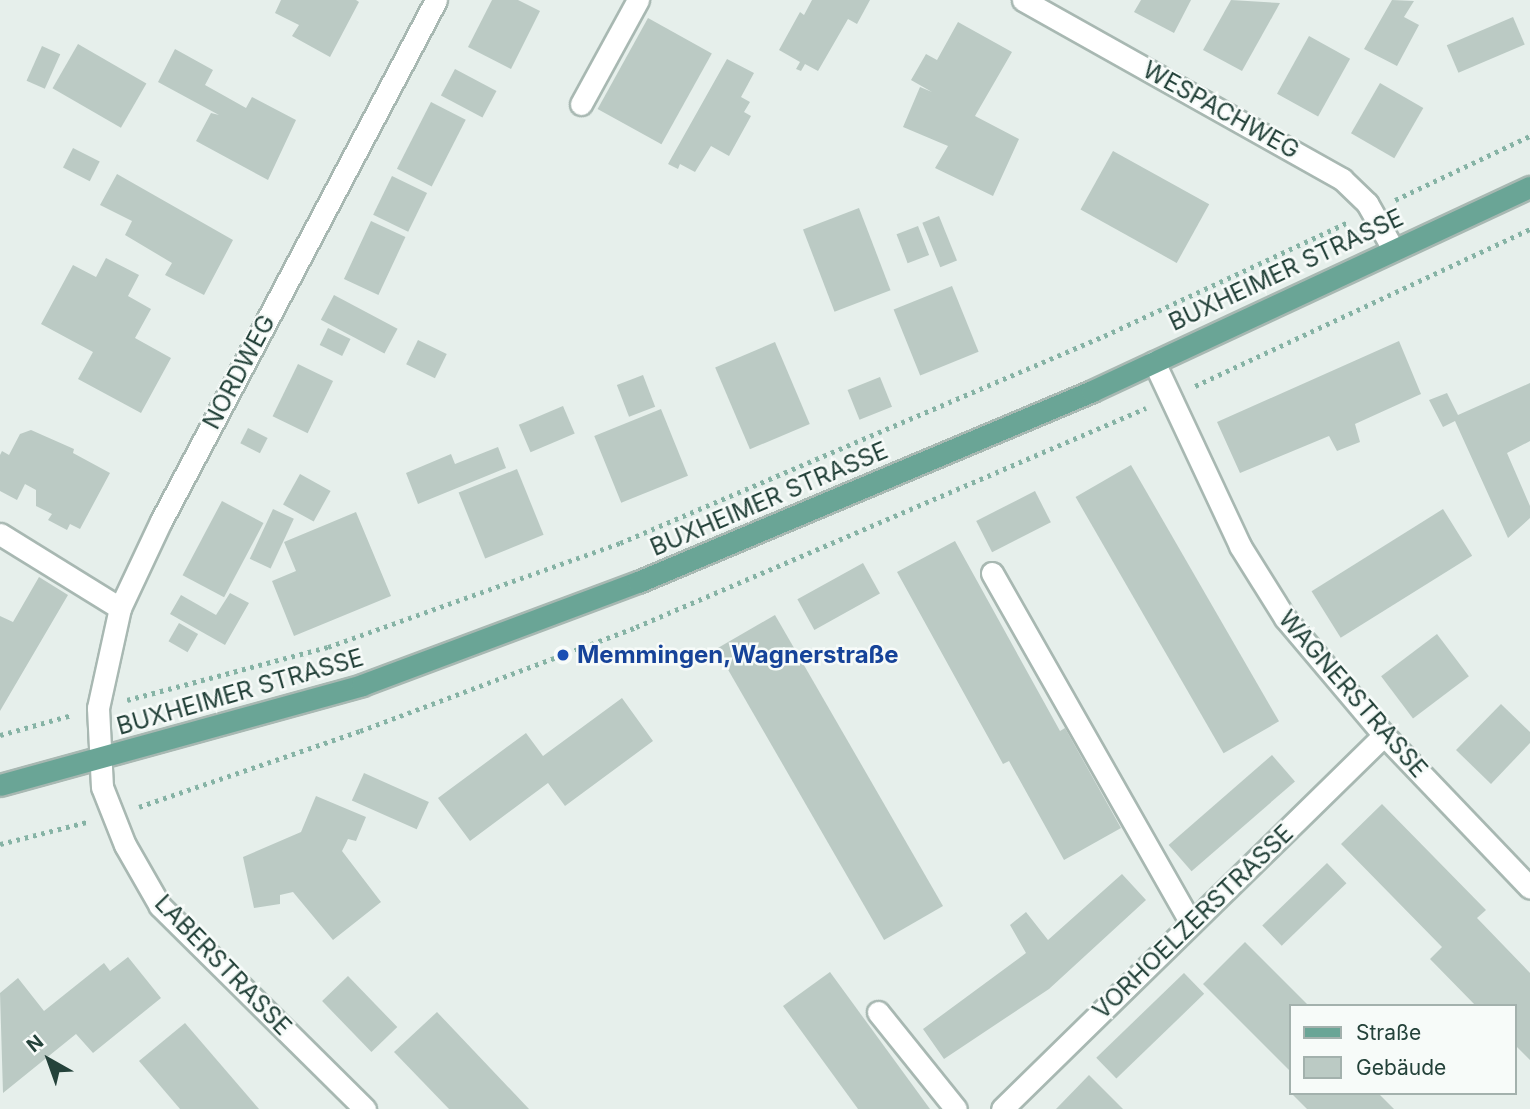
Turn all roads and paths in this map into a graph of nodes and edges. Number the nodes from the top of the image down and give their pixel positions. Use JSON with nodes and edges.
{"nodes":[{"id":1,"x":436,"y":0,"type":"edge"},
{"id":2,"x":638,"y":0,"type":"edge"},
{"id":3,"x":1023,"y":0,"type":"edge"},
{"id":4,"x":581,"y":104,"type":"dead end"},
{"id":5,"x":1530,"y":136,"type":"edge"},
{"id":6,"x":1530,"y":187,"type":"edge"},
{"id":7,"x":1371,"y":211,"type":"junction"},
{"id":8,"x":1530,"y":229,"type":"edge"},
{"id":9,"x":1393,"y":249,"type":"junction"},
{"id":10,"x":1154,"y":362,"type":"junction"},
{"id":11,"x":1171,"y":398,"type":"junction"},
{"id":12,"x":0,"y":534,"type":"edge"},
{"id":13,"x":992,"y":573,"type":"dead end"},
{"id":14,"x":120,"y":608,"type":"junction"},
{"id":15,"x":215,"y":677,"type":"dead end"},
{"id":16,"x":27,"y":728,"type":"dead end"},
{"id":17,"x":0,"y":735,"type":"edge"},
{"id":18,"x":1384,"y":736,"type":"junction"},
{"id":19,"x":98,"y":761,"type":"junction"},
{"id":20,"x":221,"y":780,"type":"dead end"},
{"id":21,"x":0,"y":785,"type":"edge"},
{"id":22,"x":26,"y":839,"type":"dead end"},
{"id":23,"x":0,"y":844,"type":"edge"},
{"id":24,"x":1530,"y":888,"type":"edge"},
{"id":25,"x":1191,"y":924,"type":"junction"},
{"id":26,"x":878,"y":1012,"type":"dead end"},
{"id":27,"x":365,"y":1109,"type":"edge"},
{"id":28,"x":956,"y":1109,"type":"edge"},
{"id":29,"x":1002,"y":1109,"type":"edge"}],
"edges":[{"from":1,"to":14,"type":"street","name":"NORDWEG"},
{"from":2,"to":4,"type":"street"},
{"from":3,"to":7,"type":"street","name":"WESPACHWEG"},
{"from":5,"to":7,"type":"path"},
{"from":6,"to":9,"type":"main road","name":"BUXHEIMER STRASSE"},
{"from":7,"to":9,"type":"street","name":"WESPACHWEG"},
{"from":7,"to":15,"type":"path"},
{"from":8,"to":11,"type":"path"},
{"from":9,"to":10,"type":"main road","name":"BUXHEIMER STRASSE"},
{"from":10,"to":11,"type":"street","name":"WAGNERSTRASSE"},
{"from":10,"to":19,"type":"main road","name":"BUXHEIMER STRASSE"},
{"from":11,"to":18,"type":"street","name":"WAGNERSTRASSE"},
{"from":11,"to":20,"type":"path"},
{"from":12,"to":14,"type":"street"},
{"from":13,"to":25,"type":"street"},
{"from":14,"to":19,"type":"street","name":"NORDWEG"},
{"from":16,"to":17,"type":"path"},
{"from":18,"to":24,"type":"street","name":"WAGNERSTRASSE"},
{"from":18,"to":25,"type":"street","name":"VORHOELZERSTRASSE"},
{"from":19,"to":21,"type":"main road","name":"BUXHEIMER STRASSE"},
{"from":19,"to":27,"type":"street","name":"LABERSTRASSE"},
{"from":22,"to":23,"type":"path"},
{"from":25,"to":29,"type":"street","name":"VORHOELZERSTRASSE"},
{"from":26,"to":28,"type":"street"}]}
